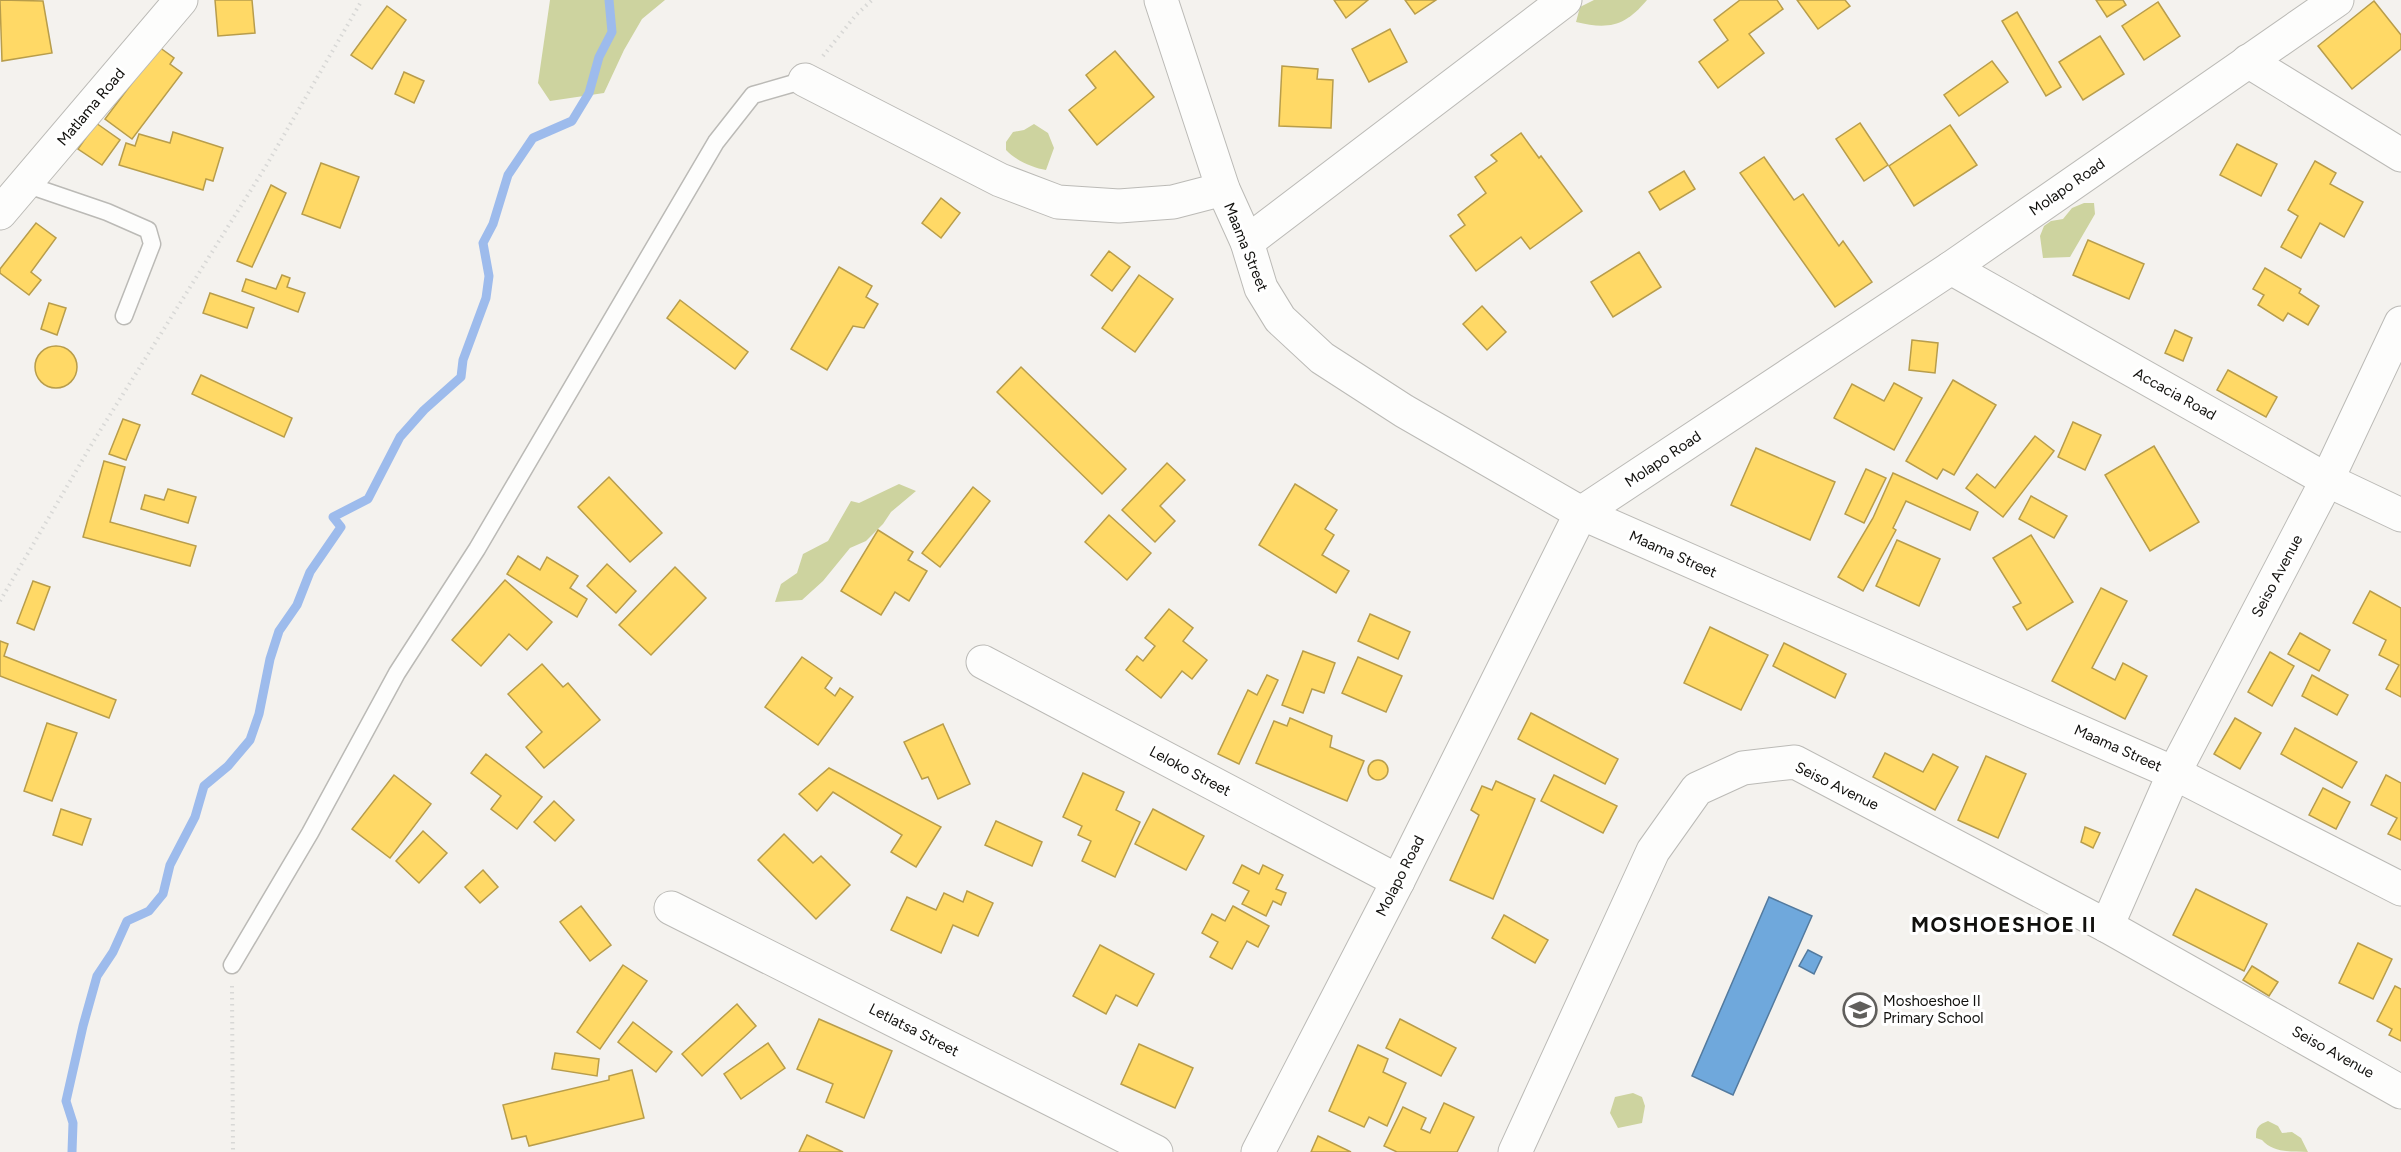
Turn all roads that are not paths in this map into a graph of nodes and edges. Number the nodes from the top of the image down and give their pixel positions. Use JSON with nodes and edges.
{"nodes":[{"id":1,"x":181,"y":0,"type":"edge"},
{"id":2,"x":1161,"y":0,"type":"edge"},
{"id":3,"x":1565,"y":0,"type":"edge"},
{"id":4,"x":2337,"y":0,"type":"edge"},
{"id":5,"x":2248,"y":61,"type":"junction"},
{"id":6,"x":805,"y":80,"type":"joint"},
{"id":7,"x":2401,"y":155,"type":"edge"},
{"id":8,"x":25,"y":184,"type":"junction"},
{"id":9,"x":1223,"y":189,"type":"junction"},
{"id":10,"x":0,"y":213,"type":"edge"},
{"id":11,"x":1246,"y":242,"type":"junction"},
{"id":12,"x":1951,"y":268,"type":"junction"},
{"id":13,"x":124,"y":316,"type":"dead end"},
{"id":14,"x":2401,"y":323,"type":"edge"},
{"id":15,"x":2327,"y":480,"type":"junction"},
{"id":16,"x":1581,"y":513,"type":"junction"},
{"id":17,"x":2401,"y":515,"type":"edge"},
{"id":18,"x":982,"y":662,"type":"dead end"},
{"id":19,"x":2174,"y":772,"type":"junction"},
{"id":20,"x":1398,"y":881,"type":"junction"},
{"id":21,"x":2401,"y":889,"type":"edge"},
{"id":22,"x":671,"y":908,"type":"dead end"},
{"id":23,"x":2107,"y":926,"type":"junction"},
{"id":24,"x":232,"y":965,"type":"road end"},
{"id":25,"x":2401,"y":1092,"type":"edge"},
{"id":26,"x":1156,"y":1152,"type":"edge"},
{"id":27,"x":1258,"y":1152,"type":"edge"},
{"id":28,"x":1515,"y":1152,"type":"edge"}],
"edges":[{"from":1,"to":8,"type":"street","name":"Matlama Road"},
{"from":2,"to":9,"type":"street","name":"Maama Street"},
{"from":3,"to":11,"type":"street"},
{"from":4,"to":5,"type":"street","name":"Molapo Road"},
{"from":5,"to":7,"type":"street"},
{"from":5,"to":12,"type":"street","name":"Molapo Road"},
{"from":6,"to":9,"type":"street"},
{"from":6,"to":24,"type":"lane"},
{"from":8,"to":10,"type":"street","name":"Matlama Road"},
{"from":8,"to":13,"type":"lane"},
{"from":9,"to":11,"type":"street","name":"Maama Street"},
{"from":11,"to":16,"type":"street","name":"Maama Street"},
{"from":12,"to":15,"type":"street","name":"Accacia Road"},
{"from":12,"to":16,"type":"street","name":"Molapo Road"},
{"from":14,"to":15,"type":"street","name":"Seiso Avenue"},
{"from":15,"to":17,"type":"street","name":"Accacia Road"},
{"from":15,"to":19,"type":"street","name":"Seiso Avenue"},
{"from":16,"to":19,"type":"street","name":"Maama Street"},
{"from":16,"to":20,"type":"street","name":"Molapo Road"},
{"from":18,"to":20,"type":"street","name":"Leloko Street"},
{"from":19,"to":21,"type":"street","name":"Maama Street"},
{"from":19,"to":23,"type":"street","name":"Seiso Avenue"},
{"from":20,"to":27,"type":"street","name":"Molapo Road"},
{"from":22,"to":26,"type":"street","name":"Letlatsa Street"},
{"from":23,"to":25,"type":"street","name":"Seiso Avenue"},
{"from":23,"to":28,"type":"street","name":"Seiso Avenue"}]}
